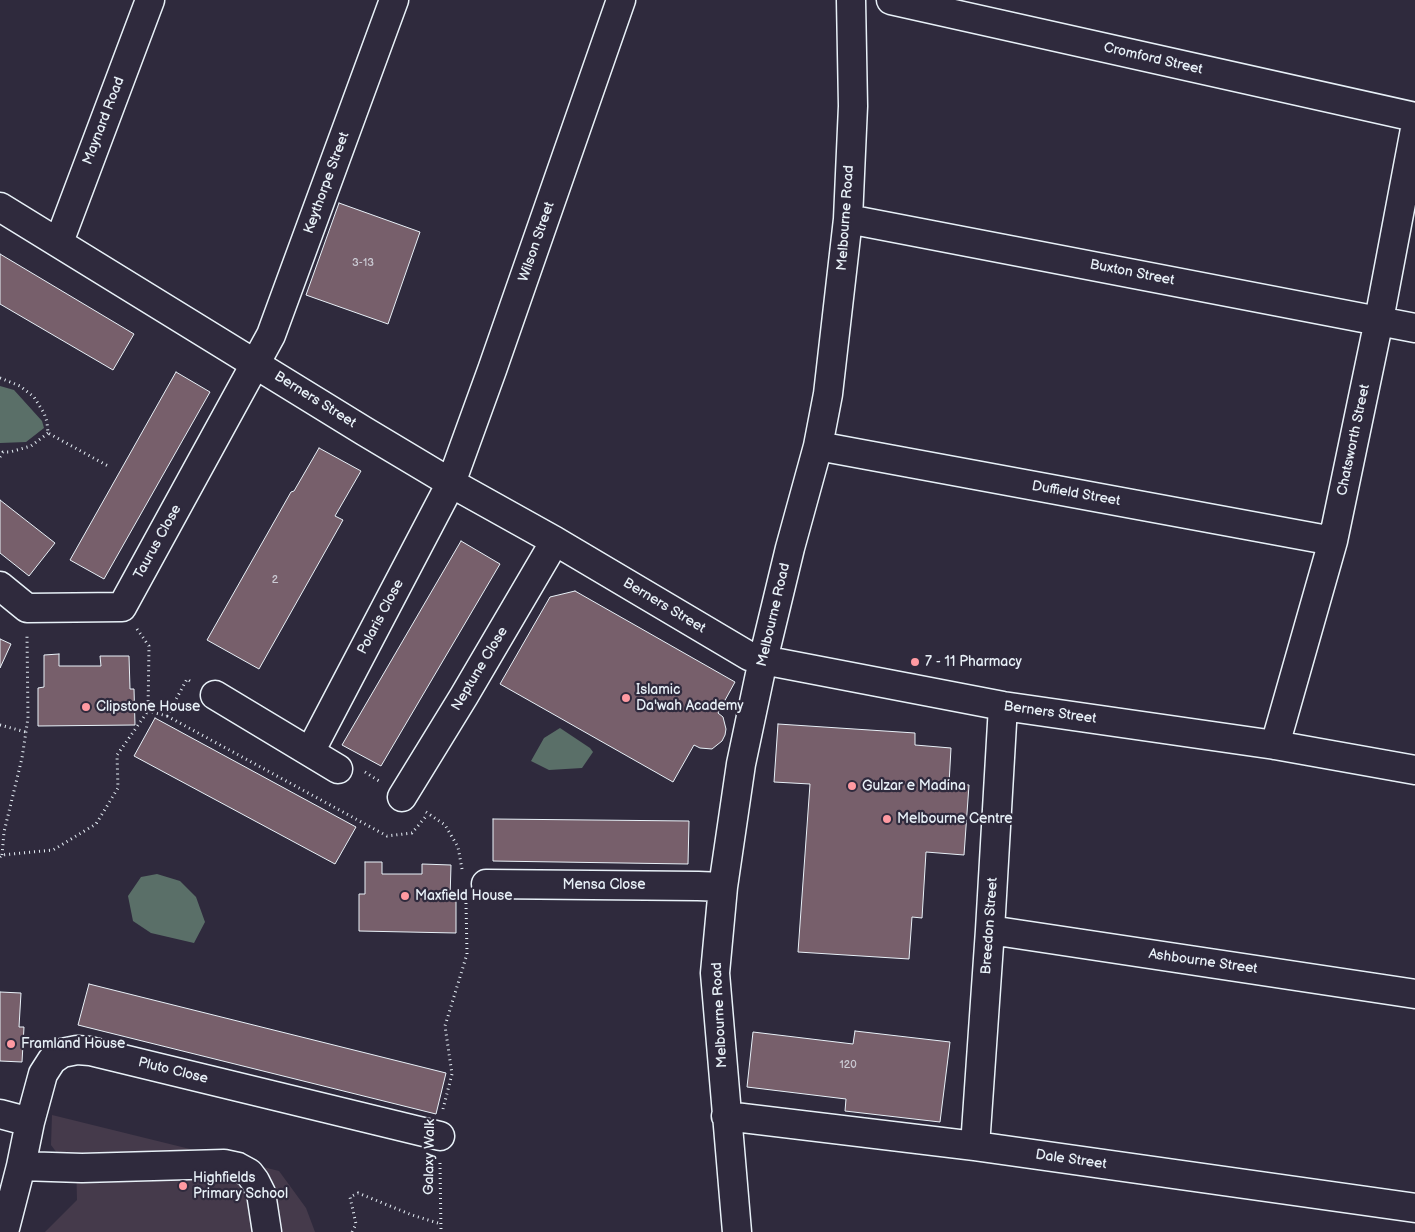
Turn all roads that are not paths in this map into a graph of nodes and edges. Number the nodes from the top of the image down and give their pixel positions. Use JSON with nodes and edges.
{"nodes":[{"id":1,"x":150,"y":0,"type":"edge"},
{"id":2,"x":621,"y":0,"type":"edge"},
{"id":3,"x":851,"y":0,"type":"edge"},
{"id":4,"x":891,"y":0,"type":"edge"},
{"id":5,"x":388,"y":2,"type":"edge"},
{"id":6,"x":1415,"y":118,"type":"edge"},
{"id":7,"x":1415,"y":129,"type":"edge"},
{"id":8,"x":0,"y":207,"type":"edge"},
{"id":9,"x":848,"y":219,"type":"junction"},
{"id":10,"x":59,"y":242,"type":"junction"},
{"id":11,"x":1379,"y":320,"type":"junction"},
{"id":12,"x":1415,"y":328,"type":"edge"},
{"id":13,"x":255,"y":363,"type":"junction"},
{"id":14,"x":818,"y":446,"type":"junction"},
{"id":15,"x":451,"y":483,"type":"junction"},
{"id":16,"x":555,"y":541,"type":"junction"},
{"id":17,"x":1333,"y":541,"type":"junction"},
{"id":18,"x":0,"y":586,"type":"edge"},
{"id":19,"x":762,"y":660,"type":"junction"},
{"id":20,"x":215,"y":695,"type":"road end"},
{"id":21,"x":1003,"y":706,"type":"junction"},
{"id":22,"x":1275,"y":746,"type":"junction"},
{"id":23,"x":310,"y":752,"type":"junction"},
{"id":24,"x":338,"y":769,"type":"dead end"},
{"id":25,"x":1415,"y":770,"type":"edge"},
{"id":26,"x":402,"y":797,"type":"dead end"},
{"id":27,"x":723,"y":887,"type":"junction"},
{"id":28,"x":476,"y":890,"type":"road end"},
{"id":29,"x":990,"y":930,"type":"junction"},
{"id":30,"x":1415,"y":994,"type":"edge"},
{"id":31,"x":0,"y":1114,"type":"edge"},
{"id":32,"x":726,"y":1116,"type":"junction"},
{"id":33,"x":30,"y":1122,"type":"junction"},
{"id":34,"x":440,"y":1136,"type":"road end"},
{"id":35,"x":975,"y":1146,"type":"junction"},
{"id":36,"x":21,"y":1166,"type":"junction"},
{"id":37,"x":1415,"y":1208,"type":"edge"},
{"id":38,"x":4,"y":1232,"type":"edge"},
{"id":39,"x":267,"y":1232,"type":"edge"},
{"id":40,"x":737,"y":1232,"type":"edge"}],
"edges":[{"from":1,"to":10,"type":"street","name":"Maynard Road"},
{"from":2,"to":15,"type":"street","name":"Wilson Street"},
{"from":3,"to":9,"type":"street","name":"Melbourne Road"},
{"from":4,"to":6,"type":"street","name":"Cromford Street"},
{"from":5,"to":13,"type":"street","name":"Keythorpe Street"},
{"from":7,"to":11,"type":"street","name":"Chatsworth Street"},
{"from":8,"to":10,"type":"street","name":"Berners Street"},
{"from":9,"to":11,"type":"street","name":"Buxton Street"},
{"from":9,"to":14,"type":"street","name":"Melbourne Road"},
{"from":10,"to":13,"type":"street","name":"Berners Street"},
{"from":11,"to":12,"type":"street","name":"Buxton Street"},
{"from":11,"to":17,"type":"street","name":"Chatsworth Street"},
{"from":13,"to":15,"type":"street","name":"Berners Street"},
{"from":13,"to":18,"type":"street","name":"Taurus Close"},
{"from":14,"to":17,"type":"street","name":"Duffield Street"},
{"from":14,"to":19,"type":"street","name":"Melbourne Road"},
{"from":15,"to":16,"type":"street","name":"Berners Street"},
{"from":15,"to":23,"type":"street","name":"Polaris Close"},
{"from":16,"to":19,"type":"street","name":"Berners Street"},
{"from":16,"to":26,"type":"street","name":"Neptune Close"},
{"from":17,"to":22,"type":"street","name":"Chatsworth Street"},
{"from":19,"to":21,"type":"street","name":"Berners Street"},
{"from":19,"to":27,"type":"street","name":"Melbourne Road"},
{"from":20,"to":23,"type":"street"},
{"from":21,"to":22,"type":"street","name":"Berners Street"},
{"from":21,"to":29,"type":"street","name":"Breedon Street"},
{"from":22,"to":25,"type":"street","name":"Berners Street"},
{"from":23,"to":24,"type":"street"},
{"from":27,"to":28,"type":"street","name":"Mensa Close"},
{"from":27,"to":32,"type":"street","name":"Melbourne Road"},
{"from":29,"to":30,"type":"street","name":"Ashbourne Street"},
{"from":29,"to":35,"type":"street","name":"Breedon Street"},
{"from":31,"to":33,"type":"street"},
{"from":32,"to":35,"type":"street","name":"Dale Street"},
{"from":32,"to":40,"type":"street","name":"Melbourne Road"},
{"from":33,"to":34,"type":"street","name":"Pluto Close"},
{"from":33,"to":36,"type":"street","name":"Pluto Close"},
{"from":35,"to":37,"type":"street","name":"Dale Street"},
{"from":36,"to":38,"type":"street","name":"Pluto Close"},
{"from":36,"to":39,"type":"street"}]}
